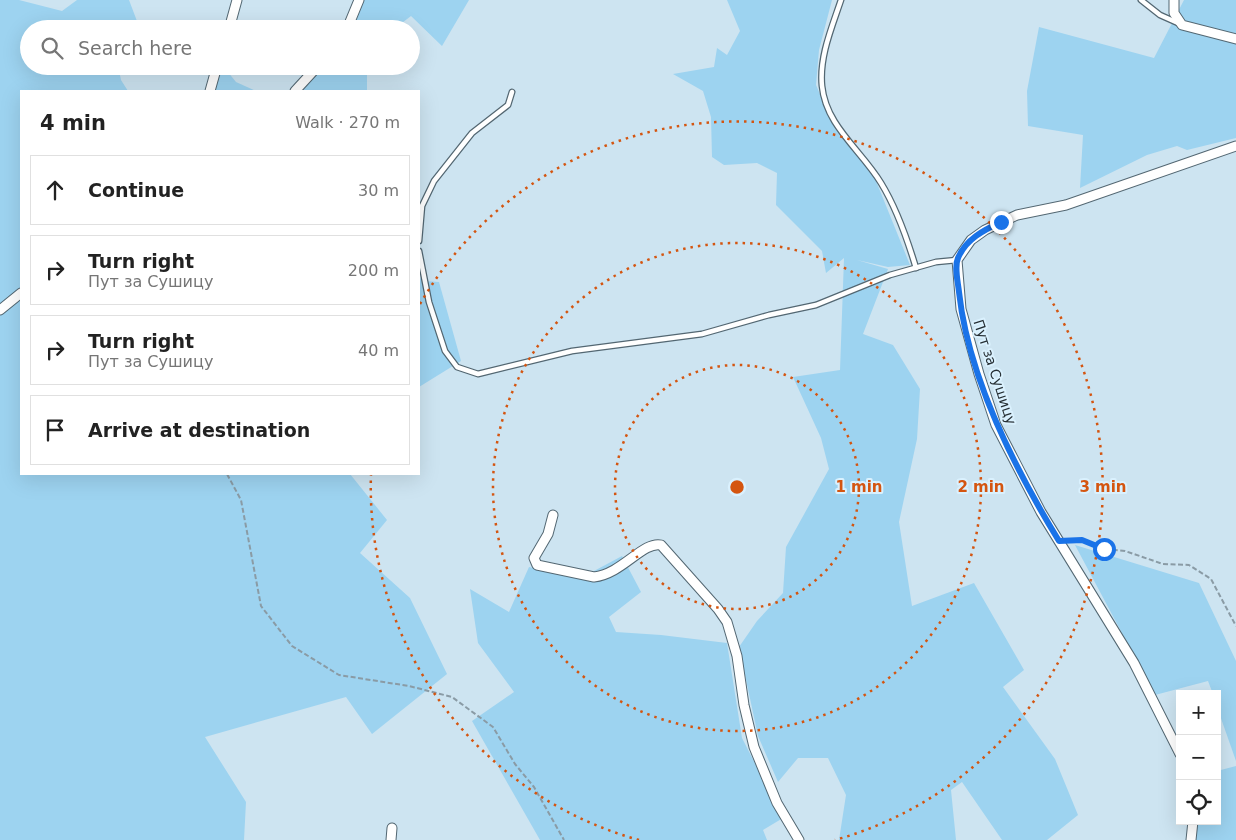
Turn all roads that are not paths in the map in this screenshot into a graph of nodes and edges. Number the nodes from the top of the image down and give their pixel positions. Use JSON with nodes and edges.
{"nodes":[{"id":1,"x":238,"y":0,"type":"edge"},
{"id":2,"x":359,"y":0,"type":"edge"},
{"id":3,"x":840,"y":0,"type":"edge"},
{"id":4,"x":1141,"y":0,"type":"edge"},
{"id":5,"x":1174,"y":0,"type":"edge"},
{"id":6,"x":232,"y":20,"type":"edge"},
{"id":7,"x":351,"y":20,"type":"edge"},
{"id":8,"x":1182,"y":24,"type":"junction"},
{"id":9,"x":1236,"y":40,"type":"edge"},
{"id":10,"x":214,"y":75,"type":"edge"},
{"id":11,"x":310,"y":75,"type":"edge"},
{"id":12,"x":210,"y":90,"type":"edge"},
{"id":13,"x":296,"y":90,"type":"edge"},
{"id":14,"x":512,"y":92,"type":"dead end"},
{"id":15,"x":1236,"y":146,"type":"edge"},
{"id":16,"x":420,"y":229,"type":"edge"},
{"id":17,"x":420,"y":256,"type":"edge"},
{"id":18,"x":957,"y":260,"type":"junction"},
{"id":19,"x":916,"y":268,"type":"junction"},
{"id":20,"x":20,"y":294,"type":"edge"},
{"id":21,"x":0,"y":310,"type":"edge"},
{"id":22,"x":554,"y":515,"type":"dead end"},
{"id":23,"x":1176,"y":746,"type":"edge"},
{"id":24,"x":1193,"y":825,"type":"edge"},
{"id":25,"x":392,"y":828,"type":"dead end"},
{"id":26,"x":391,"y":840,"type":"edge"},
{"id":27,"x":799,"y":840,"type":"edge"},
{"id":28,"x":1191,"y":840,"type":"edge"}],
"edges":[{"from":1,"to":6,"type":"street"},
{"from":2,"to":7,"type":"street"},
{"from":3,"to":19,"type":"lane"},
{"from":4,"to":8,"type":"lane"},
{"from":5,"to":8,"type":"street"},
{"from":8,"to":9,"type":"street"},
{"from":10,"to":12,"type":"street"},
{"from":11,"to":13,"type":"street"},
{"from":14,"to":16,"type":"lane"},
{"from":15,"to":18,"type":"street"},
{"from":17,"to":19,"type":"lane"},
{"from":18,"to":19,"type":"lane"},
{"from":18,"to":23,"type":"street","name":"Пут за Сушицу"},
{"from":20,"to":21,"type":"street"},
{"from":22,"to":27,"type":"street"},
{"from":24,"to":28,"type":"street"},
{"from":25,"to":26,"type":"street"}]}
